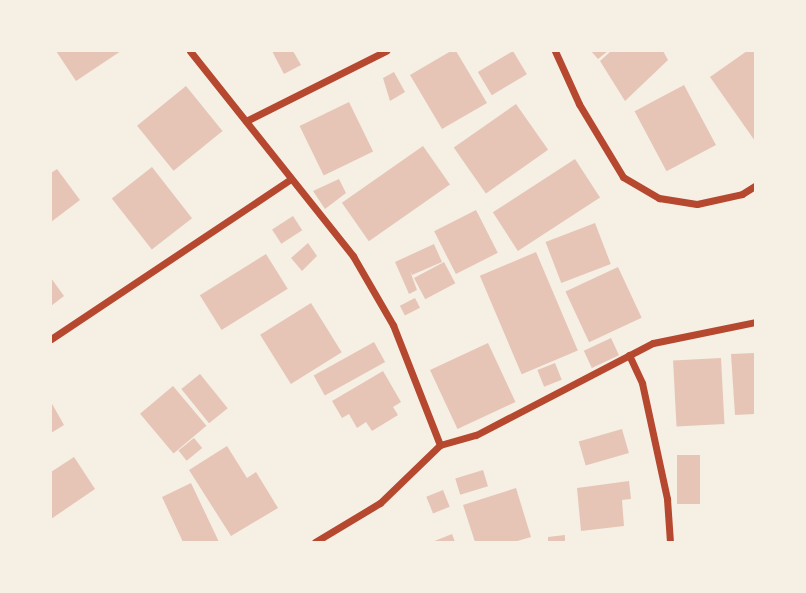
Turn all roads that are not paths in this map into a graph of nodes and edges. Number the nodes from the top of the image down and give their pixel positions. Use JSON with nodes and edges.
{"nodes":[{"id":1,"x":190,"y":51,"type":"edge"},
{"id":2,"x":386,"y":51,"type":"edge"},
{"id":3,"x":555,"y":51,"type":"edge"},
{"id":4,"x":246,"y":121,"type":"junction"},
{"id":5,"x":292,"y":179,"type":"junction"},
{"id":6,"x":755,"y":186,"type":"edge"},
{"id":7,"x":755,"y":322,"type":"edge"},
{"id":8,"x":51,"y":339,"type":"edge"},
{"id":9,"x":629,"y":355,"type":"junction"},
{"id":10,"x":440,"y":445,"type":"junction"},
{"id":11,"x":315,"y":542,"type":"edge"},
{"id":12,"x":670,"y":542,"type":"edge"}],
"edges":[{"from":1,"to":4,"type":"street"},
{"from":2,"to":4,"type":"street"},
{"from":3,"to":6,"type":"street"},
{"from":4,"to":5,"type":"street"},
{"from":5,"to":8,"type":"street"},
{"from":5,"to":10,"type":"street"},
{"from":7,"to":9,"type":"street"},
{"from":9,"to":10,"type":"street"},
{"from":9,"to":12,"type":"street"},
{"from":10,"to":11,"type":"street"}]}
